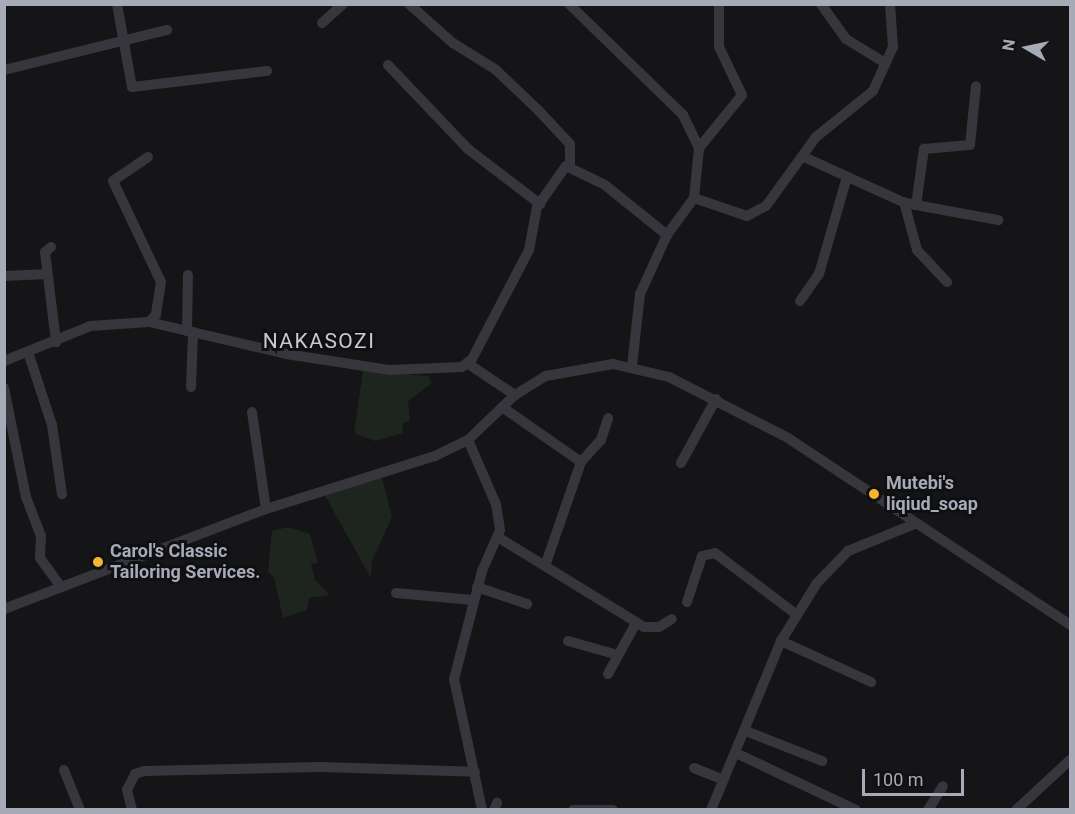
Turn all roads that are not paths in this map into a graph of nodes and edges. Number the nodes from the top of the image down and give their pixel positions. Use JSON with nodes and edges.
{"nodes":[{"id":1,"x":117,"y":4,"type":"edge"},
{"id":2,"x":343,"y":4,"type":"edge"},
{"id":3,"x":410,"y":4,"type":"edge"},
{"id":4,"x":569,"y":4,"type":"edge"},
{"id":5,"x":719,"y":4,"type":"edge"},
{"id":6,"x":821,"y":4,"type":"edge"},
{"id":7,"x":890,"y":4,"type":"edge"},
{"id":8,"x":322,"y":23,"type":"dead end"},
{"id":9,"x":166,"y":30,"type":"dead end"},
{"id":10,"x":122,"y":42,"type":"junction"},
{"id":11,"x":885,"y":63,"type":"junction"},
{"id":12,"x":388,"y":65,"type":"dead end"},
{"id":13,"x":4,"y":70,"type":"edge"},
{"id":14,"x":267,"y":71,"type":"dead end"},
{"id":15,"x":976,"y":86,"type":"dead end"},
{"id":16,"x":699,"y":148,"type":"junction"},
{"id":17,"x":148,"y":157,"type":"dead end"},
{"id":18,"x":804,"y":158,"type":"junction"},
{"id":19,"x":570,"y":165,"type":"junction"},
{"id":20,"x":847,"y":177,"type":"junction"},
{"id":21,"x":694,"y":198,"type":"junction"},
{"id":22,"x":903,"y":202,"type":"junction"},
{"id":23,"x":540,"y":204,"type":"junction"},
{"id":24,"x":916,"y":204,"type":"junction"},
{"id":25,"x":998,"y":220,"type":"dead end"},
{"id":26,"x":667,"y":235,"type":"junction"},
{"id":27,"x":51,"y":247,"type":"dead end"},
{"id":28,"x":48,"y":274,"type":"junction"},
{"id":29,"x":188,"y":274,"type":"dead end"},
{"id":30,"x":4,"y":276,"type":"edge"},
{"id":31,"x":947,"y":282,"type":"dead end"},
{"id":32,"x":800,"y":301,"type":"dead end"},
{"id":33,"x":149,"y":322,"type":"junction"},
{"id":34,"x":190,"y":332,"type":"junction"},
{"id":35,"x":56,"y":342,"type":"junction"},
{"id":36,"x":28,"y":352,"type":"junction"},
{"id":37,"x":4,"y":362,"type":"edge"},
{"id":38,"x":467,"y":363,"type":"junction"},
{"id":39,"x":632,"y":366,"type":"junction"},
{"id":40,"x":191,"y":387,"type":"dead end"},
{"id":41,"x":4,"y":388,"type":"edge"},
{"id":42,"x":514,"y":395,"type":"junction"},
{"id":43,"x":716,"y":399,"type":"junction"},
{"id":44,"x":502,"y":407,"type":"junction"},
{"id":45,"x":252,"y":412,"type":"dead end"},
{"id":46,"x":608,"y":418,"type":"dead end"},
{"id":47,"x":468,"y":440,"type":"junction"},
{"id":48,"x":581,"y":462,"type":"junction"},
{"id":49,"x":681,"y":463,"type":"dead end"},
{"id":50,"x":62,"y":494,"type":"dead end"},
{"id":51,"x":266,"y":509,"type":"junction"},
{"id":52,"x":916,"y":523,"type":"junction"},
{"id":53,"x":501,"y":539,"type":"junction"},
{"id":54,"x":546,"y":563,"type":"junction"},
{"id":55,"x":61,"y":587,"type":"junction"},
{"id":56,"x":477,"y":587,"type":"junction"},
{"id":57,"x":396,"y":593,"type":"dead end"},
{"id":58,"x":473,"y":600,"type":"junction"},
{"id":59,"x":687,"y":602,"type":"dead end"},
{"id":60,"x":527,"y":604,"type":"dead end"},
{"id":61,"x":4,"y":609,"type":"edge"},
{"id":62,"x":797,"y":615,"type":"junction"},
{"id":63,"x":672,"y":619,"type":"dead end"},
{"id":64,"x":636,"y":623,"type":"junction"},
{"id":65,"x":1071,"y":625,"type":"edge"},
{"id":66,"x":568,"y":641,"type":"dead end"},
{"id":67,"x":781,"y":641,"type":"junction"},
{"id":68,"x":618,"y":655,"type":"junction"},
{"id":69,"x":608,"y":674,"type":"dead end"},
{"id":70,"x":871,"y":682,"type":"dead end"},
{"id":71,"x":746,"y":731,"type":"junction"},
{"id":72,"x":736,"y":753,"type":"junction"},
{"id":73,"x":1071,"y":760,"type":"edge"},
{"id":74,"x":822,"y":761,"type":"dead end"},
{"id":75,"x":694,"y":768,"type":"dead end"},
{"id":76,"x":64,"y":771,"type":"dead end"},
{"id":77,"x":476,"y":772,"type":"junction"},
{"id":78,"x":723,"y":780,"type":"junction"},
{"id":79,"x":943,"y":786,"type":"dead end"},
{"id":80,"x":80,"y":810,"type":"edge"},
{"id":81,"x":132,"y":810,"type":"edge"},
{"id":82,"x":482,"y":810,"type":"edge"},
{"id":83,"x":573,"y":810,"type":"edge"},
{"id":84,"x":613,"y":810,"type":"edge"},
{"id":85,"x":711,"y":810,"type":"edge"},
{"id":86,"x":856,"y":810,"type":"edge"},
{"id":87,"x":928,"y":810,"type":"edge"},
{"id":88,"x":1016,"y":810,"type":"edge"}],
"edges":[{"from":1,"to":10,"type":"street"},
{"from":2,"to":8,"type":"street"},
{"from":3,"to":19,"type":"street"},
{"from":4,"to":16,"type":"street"},
{"from":5,"to":16,"type":"street"},
{"from":6,"to":11,"type":"street"},
{"from":7,"to":11,"type":"street"},
{"from":9,"to":10,"type":"street"},
{"from":10,"to":13,"type":"street"},
{"from":10,"to":14,"type":"street"},
{"from":11,"to":18,"type":"street"},
{"from":12,"to":23,"type":"street"},
{"from":15,"to":24,"type":"street"},
{"from":16,"to":21,"type":"street"},
{"from":17,"to":33,"type":"street"},
{"from":18,"to":20,"type":"street"},
{"from":18,"to":21,"type":"street"},
{"from":19,"to":23,"type":"street"},
{"from":19,"to":26,"type":"street"},
{"from":20,"to":22,"type":"street"},
{"from":20,"to":32,"type":"street"},
{"from":21,"to":26,"type":"street"},
{"from":22,"to":24,"type":"street"},
{"from":22,"to":31,"type":"street"},
{"from":23,"to":38,"type":"street"},
{"from":24,"to":25,"type":"street"},
{"from":26,"to":39,"type":"street"},
{"from":27,"to":28,"type":"street"},
{"from":28,"to":30,"type":"street"},
{"from":28,"to":35,"type":"street"},
{"from":29,"to":34,"type":"street"},
{"from":33,"to":34,"type":"street"},
{"from":33,"to":35,"type":"street"},
{"from":34,"to":38,"type":"street"},
{"from":34,"to":40,"type":"street"},
{"from":35,"to":36,"type":"street"},
{"from":36,"to":37,"type":"street"},
{"from":36,"to":50,"type":"street"},
{"from":38,"to":42,"type":"street"},
{"from":39,"to":42,"type":"street"},
{"from":39,"to":43,"type":"street"},
{"from":41,"to":55,"type":"street"},
{"from":42,"to":44,"type":"street"},
{"from":43,"to":49,"type":"street"},
{"from":43,"to":52,"type":"street"},
{"from":44,"to":47,"type":"street"},
{"from":44,"to":48,"type":"street"},
{"from":45,"to":51,"type":"street"},
{"from":46,"to":48,"type":"street"},
{"from":47,"to":51,"type":"street"},
{"from":47,"to":53,"type":"street"},
{"from":48,"to":54,"type":"street"},
{"from":51,"to":55,"type":"street"},
{"from":52,"to":62,"type":"street"},
{"from":52,"to":65,"type":"street"},
{"from":53,"to":54,"type":"street"},
{"from":53,"to":56,"type":"street"},
{"from":54,"to":64,"type":"street"},
{"from":55,"to":61,"type":"street"},
{"from":56,"to":58,"type":"street"},
{"from":56,"to":60,"type":"street"},
{"from":57,"to":58,"type":"street"},
{"from":58,"to":77,"type":"street"},
{"from":59,"to":62,"type":"street"},
{"from":62,"to":67,"type":"street"},
{"from":63,"to":64,"type":"street"},
{"from":64,"to":68,"type":"street"},
{"from":66,"to":68,"type":"street"},
{"from":67,"to":70,"type":"street"},
{"from":67,"to":71,"type":"street"},
{"from":68,"to":69,"type":"street"},
{"from":71,"to":72,"type":"street"},
{"from":71,"to":74,"type":"street"},
{"from":72,"to":78,"type":"street"},
{"from":72,"to":86,"type":"street"},
{"from":73,"to":88,"type":"street"},
{"from":75,"to":78,"type":"street"},
{"from":76,"to":80,"type":"street"},
{"from":77,"to":81,"type":"street"},
{"from":77,"to":82,"type":"street"},
{"from":78,"to":85,"type":"street"},
{"from":79,"to":87,"type":"street"},
{"from":83,"to":84,"type":"street"}]}
